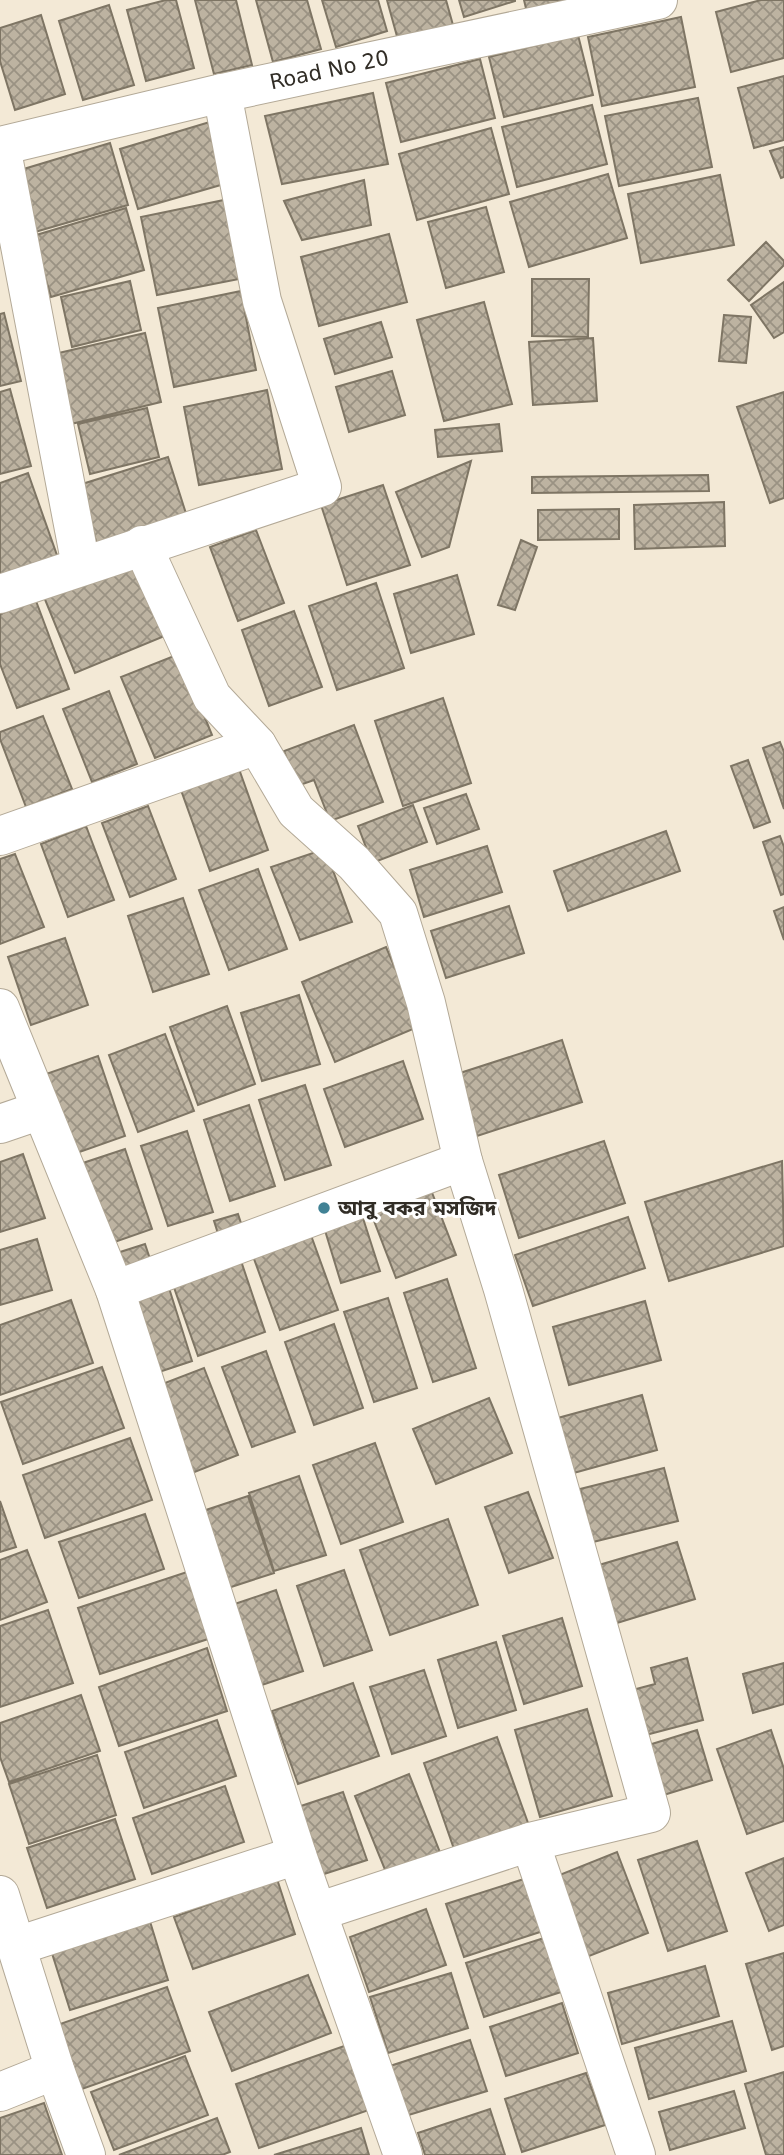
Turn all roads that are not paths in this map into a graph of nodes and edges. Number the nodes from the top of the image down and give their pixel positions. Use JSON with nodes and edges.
{"nodes":[{"id":1,"x":658,"y":0,"type":"edge"},
{"id":2,"x":222,"y":93,"type":"junction"},
{"id":3,"x":1,"y":146,"type":"edge"},
{"id":4,"x":142,"y":545,"type":"junction"},
{"id":5,"x":81,"y":566,"type":"junction"},
{"id":6,"x":0,"y":594,"type":"edge"},
{"id":7,"x":257,"y":745,"type":"junction"},
{"id":8,"x":0,"y":836,"type":"edge"},
{"id":9,"x":0,"y":1008,"type":"edge"},
{"id":10,"x":41,"y":1110,"type":"junction"},
{"id":11,"x":0,"y":1124,"type":"edge"},
{"id":12,"x":463,"y":1161,"type":"junction"},
{"id":13,"x":115,"y":1290,"type":"junction"},
{"id":14,"x":530,"y":1842,"type":"junction"},
{"id":15,"x":297,"y":1855,"type":"junction"},
{"id":16,"x":0,"y":1895,"type":"edge"},
{"id":17,"x":317,"y":1912,"type":"junction"},
{"id":18,"x":17,"y":1946,"type":"junction"},
{"id":19,"x":55,"y":2070,"type":"junction"},
{"id":20,"x":0,"y":2092,"type":"edge"},
{"id":21,"x":86,"y":2155,"type":"edge"},
{"id":22,"x":402,"y":2155,"type":"edge"},
{"id":23,"x":636,"y":2155,"type":"edge"}],
"edges":[{"from":1,"to":2,"type":"street","name":"Road No 20"},
{"from":2,"to":3,"type":"street","name":"Road No 20"},
{"from":2,"to":4,"type":"street"},
{"from":3,"to":5,"type":"street"},
{"from":4,"to":5,"type":"street"},
{"from":4,"to":7,"type":"street"},
{"from":5,"to":6,"type":"street"},
{"from":7,"to":8,"type":"street"},
{"from":7,"to":12,"type":"street"},
{"from":9,"to":10,"type":"street"},
{"from":10,"to":11,"type":"street"},
{"from":10,"to":13,"type":"street"},
{"from":12,"to":13,"type":"street"},
{"from":12,"to":14,"type":"street"},
{"from":13,"to":15,"type":"street"},
{"from":14,"to":17,"type":"street"},
{"from":14,"to":23,"type":"street"},
{"from":15,"to":17,"type":"street"},
{"from":15,"to":18,"type":"street"},
{"from":16,"to":18,"type":"street"},
{"from":17,"to":22,"type":"street"},
{"from":18,"to":19,"type":"street"},
{"from":19,"to":20,"type":"street"},
{"from":19,"to":21,"type":"street"}]}
